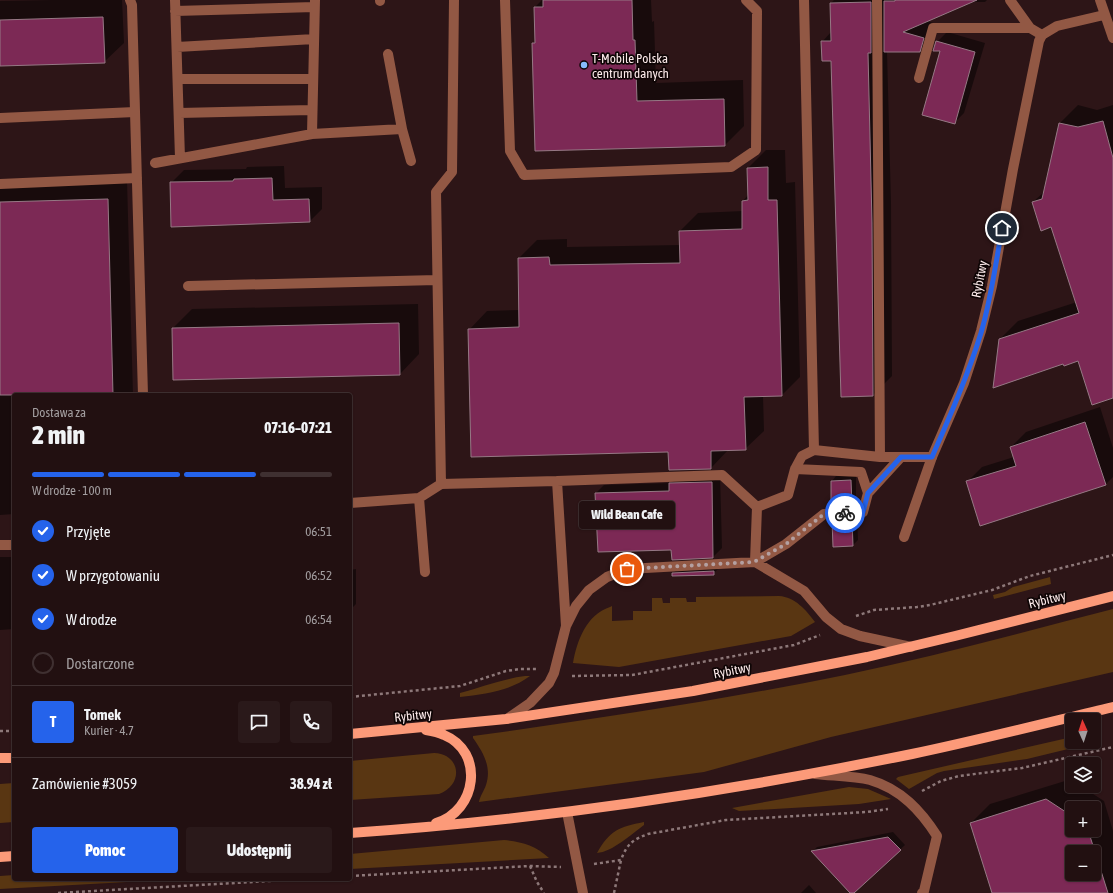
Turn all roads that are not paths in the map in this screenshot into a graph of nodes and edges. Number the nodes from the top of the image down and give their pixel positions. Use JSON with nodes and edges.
{"nodes":[{"id":1,"x":130,"y":0,"type":"edge"},
{"id":2,"x":175,"y":0,"type":"edge"},
{"id":3,"x":454,"y":0,"type":"edge"},
{"id":4,"x":505,"y":0,"type":"edge"},
{"id":5,"x":746,"y":0,"type":"edge"},
{"id":6,"x":804,"y":0,"type":"edge"},
{"id":7,"x":877,"y":0,"type":"edge"},
{"id":8,"x":1010,"y":0,"type":"edge"},
{"id":9,"x":1100,"y":0,"type":"edge"},
{"id":10,"x":314,"y":3,"type":"edge"},
{"id":11,"x":175,"y":11,"type":"junction"},
{"id":12,"x":1104,"y":15,"type":"junction"},
{"id":13,"x":1030,"y":28,"type":"junction"},
{"id":14,"x":1042,"y":35,"type":"junction"},
{"id":15,"x":1113,"y":38,"type":"edge"},
{"id":16,"x":314,"y":39,"type":"junction"},
{"id":17,"x":177,"y":47,"type":"junction"},
{"id":18,"x":388,"y":54,"type":"dead end"},
{"id":19,"x":919,"y":78,"type":"dead end"},
{"id":20,"x":178,"y":79,"type":"junction"},
{"id":21,"x":313,"y":79,"type":"junction"},
{"id":22,"x":312,"y":110,"type":"junction"},
{"id":23,"x":135,"y":112,"type":"junction"},
{"id":24,"x":179,"y":113,"type":"junction"},
{"id":25,"x":0,"y":118,"type":"edge"},
{"id":26,"x":402,"y":129,"type":"junction"},
{"id":27,"x":312,"y":134,"type":"junction"},
{"id":28,"x":180,"y":158,"type":"junction"},
{"id":29,"x":411,"y":161,"type":"dead end"},
{"id":30,"x":155,"y":162,"type":"dead end"},
{"id":31,"x":137,"y":178,"type":"junction"},
{"id":32,"x":0,"y":184,"type":"edge"},
{"id":33,"x":437,"y":280,"type":"junction"},
{"id":34,"x":188,"y":286,"type":"dead end"},
{"id":35,"x":143,"y":393,"type":"edge"},
{"id":36,"x":814,"y":450,"type":"junction"},
{"id":37,"x":880,"y":457,"type":"junction"},
{"id":38,"x":901,"y":457,"type":"junction"},
{"id":39,"x":932,"y":457,"type":"junction"},
{"id":40,"x":795,"y":469,"type":"junction"},
{"id":41,"x":557,"y":481,"type":"junction"},
{"id":42,"x":441,"y":484,"type":"junction"},
{"id":43,"x":868,"y":493,"type":"junction"},
{"id":44,"x":419,"y":498,"type":"junction"},
{"id":45,"x":352,"y":503,"type":"edge"},
{"id":46,"x":758,"y":507,"type":"junction"},
{"id":47,"x":904,"y":537,"type":"dead end"},
{"id":48,"x":0,"y":545,"type":"edge"},
{"id":49,"x":12,"y":545,"type":"edge"},
{"id":50,"x":754,"y":562,"type":"junction"},
{"id":51,"x":425,"y":572,"type":"dead end"},
{"id":52,"x":1113,"y":596,"type":"edge"},
{"id":53,"x":566,"y":626,"type":"junction"},
{"id":54,"x":911,"y":647,"type":"junction"},
{"id":55,"x":1113,"y":708,"type":"edge"},
{"id":56,"x":506,"y":719,"type":"junction"},
{"id":57,"x":410,"y":728,"type":"junction"},
{"id":58,"x":352,"y":734,"type":"edge"},
{"id":59,"x":0,"y":758,"type":"edge"},
{"id":60,"x":12,"y":758,"type":"edge"},
{"id":61,"x":811,"y":773,"type":"junction"},
{"id":62,"x":567,"y":812,"type":"junction"},
{"id":63,"x":417,"y":828,"type":"junction"},
{"id":64,"x":352,"y":833,"type":"edge"},
{"id":65,"x":12,"y":856,"type":"edge"},
{"id":66,"x":0,"y":857,"type":"edge"},
{"id":67,"x":583,"y":893,"type":"edge"},
{"id":68,"x":922,"y":893,"type":"edge"}],
"edges":[{"from":1,"to":23,"type":"street"},
{"from":2,"to":11,"type":"street"},
{"from":3,"to":33,"type":"street"},
{"from":4,"to":5,"type":"street"},
{"from":6,"to":36,"type":"street"},
{"from":7,"to":37,"type":"street"},
{"from":8,"to":13,"type":"street"},
{"from":9,"to":12,"type":"street"},
{"from":10,"to":11,"type":"street"},
{"from":10,"to":16,"type":"street"},
{"from":11,"to":17,"type":"street"},
{"from":12,"to":14,"type":"street"},
{"from":12,"to":15,"type":"street"},
{"from":13,"to":14,"type":"street"},
{"from":13,"to":19,"type":"street"},
{"from":14,"to":39,"type":"street","name":"Rybitwy"},
{"from":16,"to":17,"type":"street"},
{"from":16,"to":21,"type":"street"},
{"from":17,"to":20,"type":"street"},
{"from":18,"to":26,"type":"street"},
{"from":20,"to":21,"type":"street"},
{"from":20,"to":24,"type":"street"},
{"from":21,"to":22,"type":"street"},
{"from":22,"to":24,"type":"street"},
{"from":22,"to":27,"type":"street"},
{"from":23,"to":25,"type":"street"},
{"from":23,"to":31,"type":"street"},
{"from":24,"to":28,"type":"street"},
{"from":26,"to":27,"type":"street"},
{"from":26,"to":29,"type":"street"},
{"from":27,"to":28,"type":"street"},
{"from":28,"to":30,"type":"street"},
{"from":31,"to":32,"type":"street"},
{"from":31,"to":35,"type":"street"},
{"from":33,"to":34,"type":"street"},
{"from":33,"to":42,"type":"street"},
{"from":36,"to":37,"type":"street"},
{"from":36,"to":40,"type":"street"},
{"from":37,"to":38,"type":"street"},
{"from":38,"to":39,"type":"street"},
{"from":38,"to":43,"type":"street"},
{"from":39,"to":47,"type":"street","name":"Rybitwy"},
{"from":40,"to":43,"type":"street"},
{"from":40,"to":46,"type":"street"},
{"from":41,"to":42,"type":"street"},
{"from":41,"to":46,"type":"street"},
{"from":41,"to":53,"type":"street"},
{"from":42,"to":44,"type":"street"},
{"from":43,"to":50,"type":"street"},
{"from":44,"to":45,"type":"street"},
{"from":44,"to":51,"type":"street"},
{"from":46,"to":50,"type":"street"},
{"from":48,"to":49,"type":"street"},
{"from":50,"to":53,"type":"street"},
{"from":50,"to":54,"type":"street"},
{"from":52,"to":54,"type":"main road","name":"Rybitwy"},
{"from":53,"to":56,"type":"street"},
{"from":54,"to":56,"type":"main road","name":"Rybitwy"},
{"from":55,"to":61,"type":"main road"},
{"from":56,"to":57,"type":"main road","name":"Rybitwy"},
{"from":57,"to":58,"type":"main road","name":"Rybitwy"},
{"from":57,"to":63,"type":"main road"},
{"from":59,"to":60,"type":"main road"},
{"from":61,"to":62,"type":"main road"},
{"from":61,"to":68,"type":"street"},
{"from":62,"to":63,"type":"main road"},
{"from":62,"to":67,"type":"street"},
{"from":63,"to":64,"type":"main road"},
{"from":65,"to":66,"type":"main road"}]}
